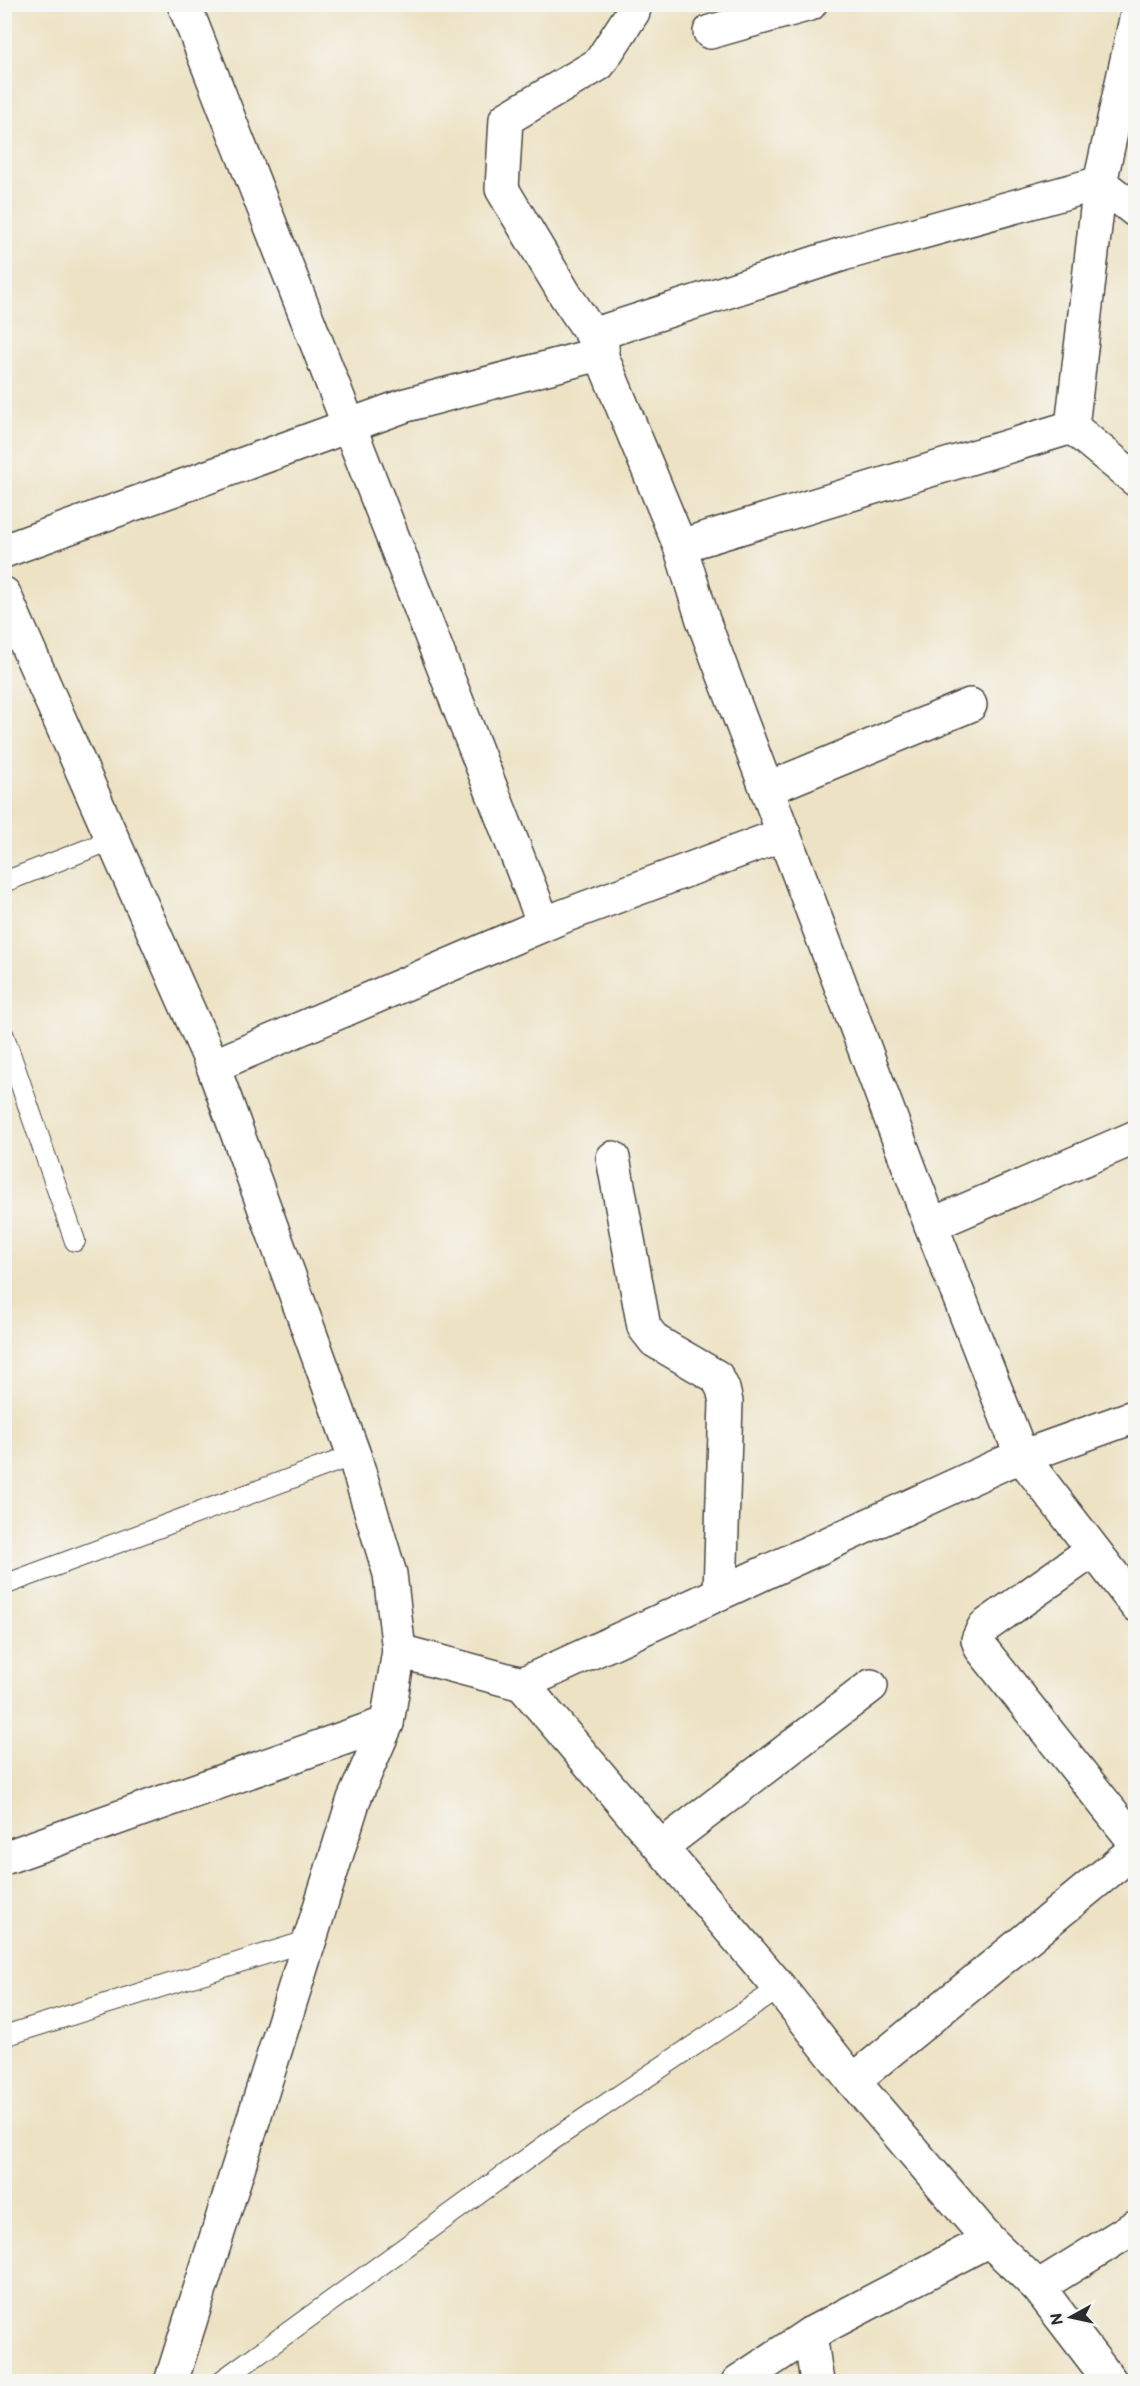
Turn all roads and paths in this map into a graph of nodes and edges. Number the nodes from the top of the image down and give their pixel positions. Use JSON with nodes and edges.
{"nodes":[{"id":1,"x":184,"y":4,"type":"edge"},
{"id":2,"x":635,"y":4,"type":"edge"},
{"id":3,"x":810,"y":4,"type":"edge"},
{"id":4,"x":1136,"y":19,"type":"edge"},
{"id":5,"x":710,"y":32,"type":"dead end"},
{"id":6,"x":1100,"y":183,"type":"junction"},
{"id":7,"x":1136,"y":211,"type":"edge"},
{"id":8,"x":602,"y":349,"type":"junction"},
{"id":9,"x":349,"y":426,"type":"junction"},
{"id":10,"x":1072,"y":427,"type":"junction"},
{"id":11,"x":1136,"y":480,"type":"edge"},
{"id":12,"x":680,"y":546,"type":"junction"},
{"id":13,"x":4,"y":551,"type":"edge"},
{"id":14,"x":4,"y":594,"type":"edge"},
{"id":15,"x":970,"y":705,"type":"dead end"},
{"id":16,"x":767,"y":789,"type":"junction"},
{"id":17,"x":784,"y":834,"type":"junction"},
{"id":18,"x":114,"y":839,"type":"junction"},
{"id":19,"x":4,"y":882,"type":"edge"},
{"id":20,"x":544,"y":924,"type":"junction"},
{"id":21,"x":4,"y":1036,"type":"edge"},
{"id":22,"x":213,"y":1066,"type":"junction"},
{"id":23,"x":1136,"y":1137,"type":"edge"},
{"id":24,"x":613,"y":1158,"type":"dead end"},
{"id":25,"x":931,"y":1226,"type":"junction"},
{"id":26,"x":75,"y":1241,"type":"dead end"},
{"id":27,"x":1136,"y":1416,"type":"edge"},
{"id":28,"x":354,"y":1455,"type":"junction"},
{"id":29,"x":1022,"y":1457,"type":"junction"},
{"id":30,"x":1093,"y":1550,"type":"junction"},
{"id":31,"x":4,"y":1585,"type":"edge"},
{"id":32,"x":720,"y":1593,"type":"junction"},
{"id":33,"x":1136,"y":1605,"type":"edge"},
{"id":34,"x":399,"y":1651,"type":"junction"},
{"id":35,"x":522,"y":1684,"type":"junction"},
{"id":36,"x":872,"y":1686,"type":"dead end"},
{"id":37,"x":387,"y":1723,"type":"junction"},
{"id":38,"x":1136,"y":1843,"type":"edge"},
{"id":39,"x":661,"y":1847,"type":"junction"},
{"id":40,"x":1136,"y":1849,"type":"edge"},
{"id":41,"x":4,"y":1858,"type":"edge"},
{"id":42,"x":310,"y":1940,"type":"junction"},
{"id":43,"x":780,"y":1988,"type":"junction"},
{"id":44,"x":4,"y":2036,"type":"edge"},
{"id":45,"x":853,"y":2081,"type":"junction"},
{"id":46,"x":1136,"y":2226,"type":"edge"},
{"id":47,"x":989,"y":2240,"type":"junction"},
{"id":48,"x":1038,"y":2287,"type":"junction"},
{"id":49,"x":810,"y":2334,"type":"junction"},
{"id":50,"x":171,"y":2382,"type":"edge"},
{"id":51,"x":220,"y":2382,"type":"edge"},
{"id":52,"x":738,"y":2382,"type":"edge"},
{"id":53,"x":817,"y":2382,"type":"edge"},
{"id":54,"x":1111,"y":2382,"type":"edge"}],
"edges":[{"from":1,"to":9,"type":"street"},
{"from":2,"to":8,"type":"street"},
{"from":3,"to":5,"type":"street"},
{"from":4,"to":6,"type":"street"},
{"from":6,"to":7,"type":"street"},
{"from":6,"to":8,"type":"street"},
{"from":6,"to":10,"type":"street"},
{"from":8,"to":9,"type":"street"},
{"from":8,"to":12,"type":"street"},
{"from":9,"to":13,"type":"street"},
{"from":9,"to":20,"type":"street"},
{"from":10,"to":11,"type":"street"},
{"from":10,"to":12,"type":"street"},
{"from":12,"to":16,"type":"street"},
{"from":14,"to":18,"type":"street"},
{"from":15,"to":16,"type":"street"},
{"from":16,"to":17,"type":"street"},
{"from":17,"to":20,"type":"street"},
{"from":17,"to":25,"type":"street"},
{"from":18,"to":19,"type":"lane"},
{"from":18,"to":22,"type":"street"},
{"from":20,"to":22,"type":"street"},
{"from":21,"to":26,"type":"lane"},
{"from":22,"to":28,"type":"street"},
{"from":23,"to":25,"type":"street"},
{"from":24,"to":32,"type":"street"},
{"from":25,"to":29,"type":"street"},
{"from":27,"to":29,"type":"street"},
{"from":28,"to":31,"type":"lane"},
{"from":28,"to":34,"type":"street"},
{"from":29,"to":30,"type":"street"},
{"from":29,"to":32,"type":"street"},
{"from":30,"to":33,"type":"street"},
{"from":30,"to":38,"type":"street"},
{"from":32,"to":35,"type":"street"},
{"from":34,"to":35,"type":"street"},
{"from":34,"to":37,"type":"street"},
{"from":35,"to":39,"type":"street"},
{"from":36,"to":39,"type":"street"},
{"from":37,"to":41,"type":"street"},
{"from":37,"to":42,"type":"street"},
{"from":39,"to":43,"type":"street"},
{"from":40,"to":45,"type":"street"},
{"from":42,"to":44,"type":"lane"},
{"from":42,"to":50,"type":"street"},
{"from":43,"to":45,"type":"street"},
{"from":43,"to":51,"type":"lane"},
{"from":45,"to":47,"type":"street"},
{"from":46,"to":48,"type":"street"},
{"from":47,"to":48,"type":"street"},
{"from":47,"to":49,"type":"street"},
{"from":48,"to":54,"type":"street"},
{"from":49,"to":52,"type":"street"},
{"from":49,"to":53,"type":"street"}]}
